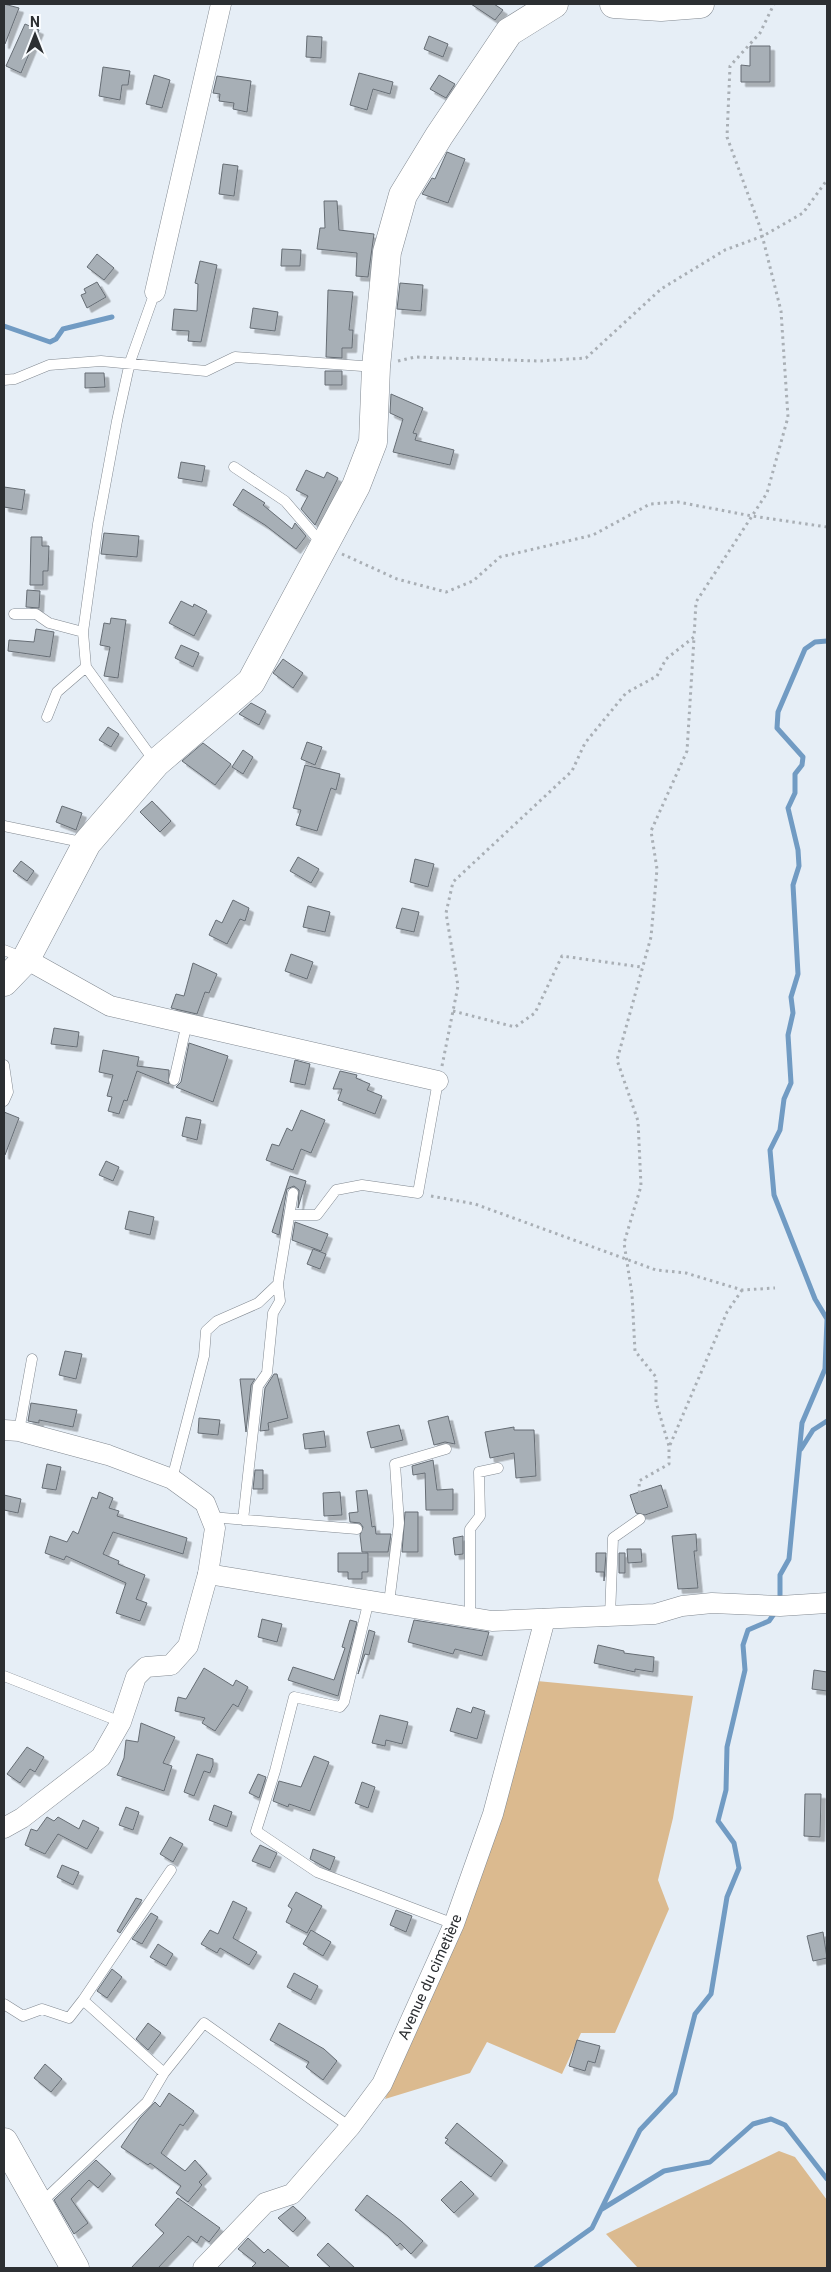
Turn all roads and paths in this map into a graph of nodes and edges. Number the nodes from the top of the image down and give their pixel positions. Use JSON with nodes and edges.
{"nodes":[{"id":1,"x":222,"y":4,"type":"edge"},
{"id":2,"x":554,"y":4,"type":"edge"},
{"id":3,"x":614,"y":4,"type":"edge"},
{"id":4,"x":700,"y":4,"type":"edge"},
{"id":5,"x":774,"y":4,"type":"edge"},
{"id":6,"x":827,"y":180,"type":"edge"},
{"id":7,"x":763,"y":236,"type":"junction"},
{"id":8,"x":155,"y":292,"type":"joint"},
{"id":9,"x":130,"y":362,"type":"junction"},
{"id":10,"x":376,"y":367,"type":"junction"},
{"id":11,"x":4,"y":380,"type":"edge"},
{"id":12,"x":234,"y":467,"type":"dead end"},
{"id":13,"x":752,"y":516,"type":"junction"},
{"id":14,"x":827,"y":527,"type":"edge"},
{"id":15,"x":324,"y":546,"type":"junction"},
{"id":16,"x":14,"y":614,"type":"dead end"},
{"id":17,"x":83,"y":632,"type":"junction"},
{"id":18,"x":694,"y":637,"type":"junction"},
{"id":19,"x":86,"y":667,"type":"junction"},
{"id":20,"x":47,"y":717,"type":"dead end"},
{"id":21,"x":156,"y":763,"type":"junction"},
{"id":22,"x":4,"y":826,"type":"edge"},
{"id":23,"x":88,"y":843,"type":"junction"},
{"id":24,"x":15,"y":954,"type":"edge"},
{"id":25,"x":641,"y":967,"type":"junction"},
{"id":26,"x":4,"y":982,"type":"edge"},
{"id":27,"x":453,"y":1011,"type":"junction"},
{"id":28,"x":188,"y":1023,"type":"junction"},
{"id":29,"x":4,"y":1064,"type":"edge"},
{"id":30,"x":174,"y":1080,"type":"dead end"},
{"id":31,"x":438,"y":1081,"type":"junction"},
{"id":32,"x":4,"y":1101,"type":"edge"},
{"id":33,"x":294,"y":1193,"type":"dead end"},
{"id":34,"x":418,"y":1193,"type":"junction"},
{"id":35,"x":290,"y":1215,"type":"junction"},
{"id":36,"x":627,"y":1259,"type":"junction"},
{"id":37,"x":278,"y":1284,"type":"junction"},
{"id":38,"x":775,"y":1288,"type":"dead end"},
{"id":39,"x":742,"y":1290,"type":"junction"},
{"id":40,"x":32,"y":1358,"type":"dead end"},
{"id":41,"x":11,"y":1430,"type":"edge"},
{"id":42,"x":669,"y":1446,"type":"junction"},
{"id":43,"x":446,"y":1449,"type":"dead end"},
{"id":44,"x":498,"y":1468,"type":"dead end"},
{"id":45,"x":172,"y":1480,"type":"junction"},
{"id":46,"x":210,"y":1517,"type":"junction"},
{"id":47,"x":640,"y":1519,"type":"joint"},
{"id":48,"x":243,"y":1520,"type":"junction"},
{"id":49,"x":358,"y":1529,"type":"dead end"},
{"id":50,"x":208,"y":1574,"type":"junction"},
{"id":51,"x":369,"y":1600,"type":"junction"},
{"id":52,"x":827,"y":1602,"type":"edge"},
{"id":53,"x":389,"y":1603,"type":"junction"},
{"id":54,"x":610,"y":1616,"type":"junction"},
{"id":55,"x":470,"y":1617,"type":"junction"},
{"id":56,"x":545,"y":1620,"type":"junction"},
{"id":57,"x":4,"y":1676,"type":"edge"},
{"id":58,"x":121,"y":1722,"type":"junction"},
{"id":59,"x":4,"y":1828,"type":"edge"},
{"id":60,"x":171,"y":1870,"type":"dead end"},
{"id":61,"x":454,"y":1924,"type":"junction"},
{"id":62,"x":83,"y":2000,"type":"junction"},
{"id":63,"x":4,"y":2004,"type":"edge"},
{"id":64,"x":164,"y":2073,"type":"junction"},
{"id":65,"x":350,"y":2127,"type":"junction"},
{"id":66,"x":4,"y":2142,"type":"edge"},
{"id":67,"x":40,"y":2204,"type":"junction"},
{"id":68,"x":74,"y":2268,"type":"edge"},
{"id":69,"x":203,"y":2268,"type":"edge"}],
"edges":[{"from":1,"to":8,"type":"street"},
{"from":2,"to":10,"type":"street"},
{"from":3,"to":4,"type":"street"},
{"from":5,"to":7,"type":"path"},
{"from":6,"to":7,"type":"path"},
{"from":7,"to":10,"type":"path"},
{"from":7,"to":13,"type":"path"},
{"from":8,"to":9,"type":"lane"},
{"from":9,"to":10,"type":"lane"},
{"from":9,"to":11,"type":"lane"},
{"from":9,"to":17,"type":"lane"},
{"from":10,"to":15,"type":"street"},
{"from":12,"to":15,"type":"lane"},
{"from":13,"to":14,"type":"path"},
{"from":13,"to":15,"type":"path"},
{"from":13,"to":18,"type":"path"},
{"from":15,"to":21,"type":"street"},
{"from":16,"to":17,"type":"lane"},
{"from":17,"to":19,"type":"lane"},
{"from":18,"to":25,"type":"path"},
{"from":18,"to":27,"type":"path"},
{"from":19,"to":20,"type":"lane"},
{"from":19,"to":21,"type":"lane"},
{"from":21,"to":23,"type":"street"},
{"from":22,"to":23,"type":"lane"},
{"from":23,"to":24,"type":"street"},
{"from":24,"to":26,"type":"street"},
{"from":24,"to":28,"type":"street"},
{"from":25,"to":27,"type":"path"},
{"from":25,"to":36,"type":"path"},
{"from":27,"to":31,"type":"path"},
{"from":28,"to":30,"type":"lane"},
{"from":28,"to":31,"type":"street"},
{"from":29,"to":32,"type":"lane"},
{"from":31,"to":34,"type":"lane"},
{"from":33,"to":35,"type":"lane"},
{"from":34,"to":35,"type":"lane"},
{"from":34,"to":36,"type":"path"},
{"from":35,"to":37,"type":"lane"},
{"from":36,"to":39,"type":"path"},
{"from":36,"to":42,"type":"path"},
{"from":37,"to":45,"type":"lane"},
{"from":37,"to":48,"type":"lane"},
{"from":38,"to":39,"type":"path"},
{"from":39,"to":42,"type":"path"},
{"from":40,"to":41,"type":"lane"},
{"from":41,"to":45,"type":"street"},
{"from":42,"to":47,"type":"path"},
{"from":43,"to":53,"type":"lane"},
{"from":44,"to":55,"type":"lane"},
{"from":45,"to":46,"type":"street"},
{"from":46,"to":48,"type":"lane"},
{"from":46,"to":50,"type":"street"},
{"from":47,"to":54,"type":"lane"},
{"from":48,"to":49,"type":"lane"},
{"from":50,"to":51,"type":"street"},
{"from":50,"to":58,"type":"street"},
{"from":51,"to":53,"type":"street"},
{"from":51,"to":61,"type":"lane"},
{"from":52,"to":54,"type":"street"},
{"from":53,"to":55,"type":"street"},
{"from":54,"to":56,"type":"street"},
{"from":55,"to":56,"type":"street"},
{"from":56,"to":61,"type":"street","name":"Avenue du cimetière"},
{"from":57,"to":58,"type":"lane"},
{"from":58,"to":59,"type":"street"},
{"from":60,"to":62,"type":"lane"},
{"from":61,"to":65,"type":"street","name":"Avenue du cimetière"},
{"from":62,"to":63,"type":"lane"},
{"from":62,"to":64,"type":"lane"},
{"from":64,"to":65,"type":"lane"},
{"from":64,"to":67,"type":"lane"},
{"from":65,"to":69,"type":"street","name":"Avenue du cimetière"},
{"from":66,"to":67,"type":"street"},
{"from":67,"to":68,"type":"street"}]}
